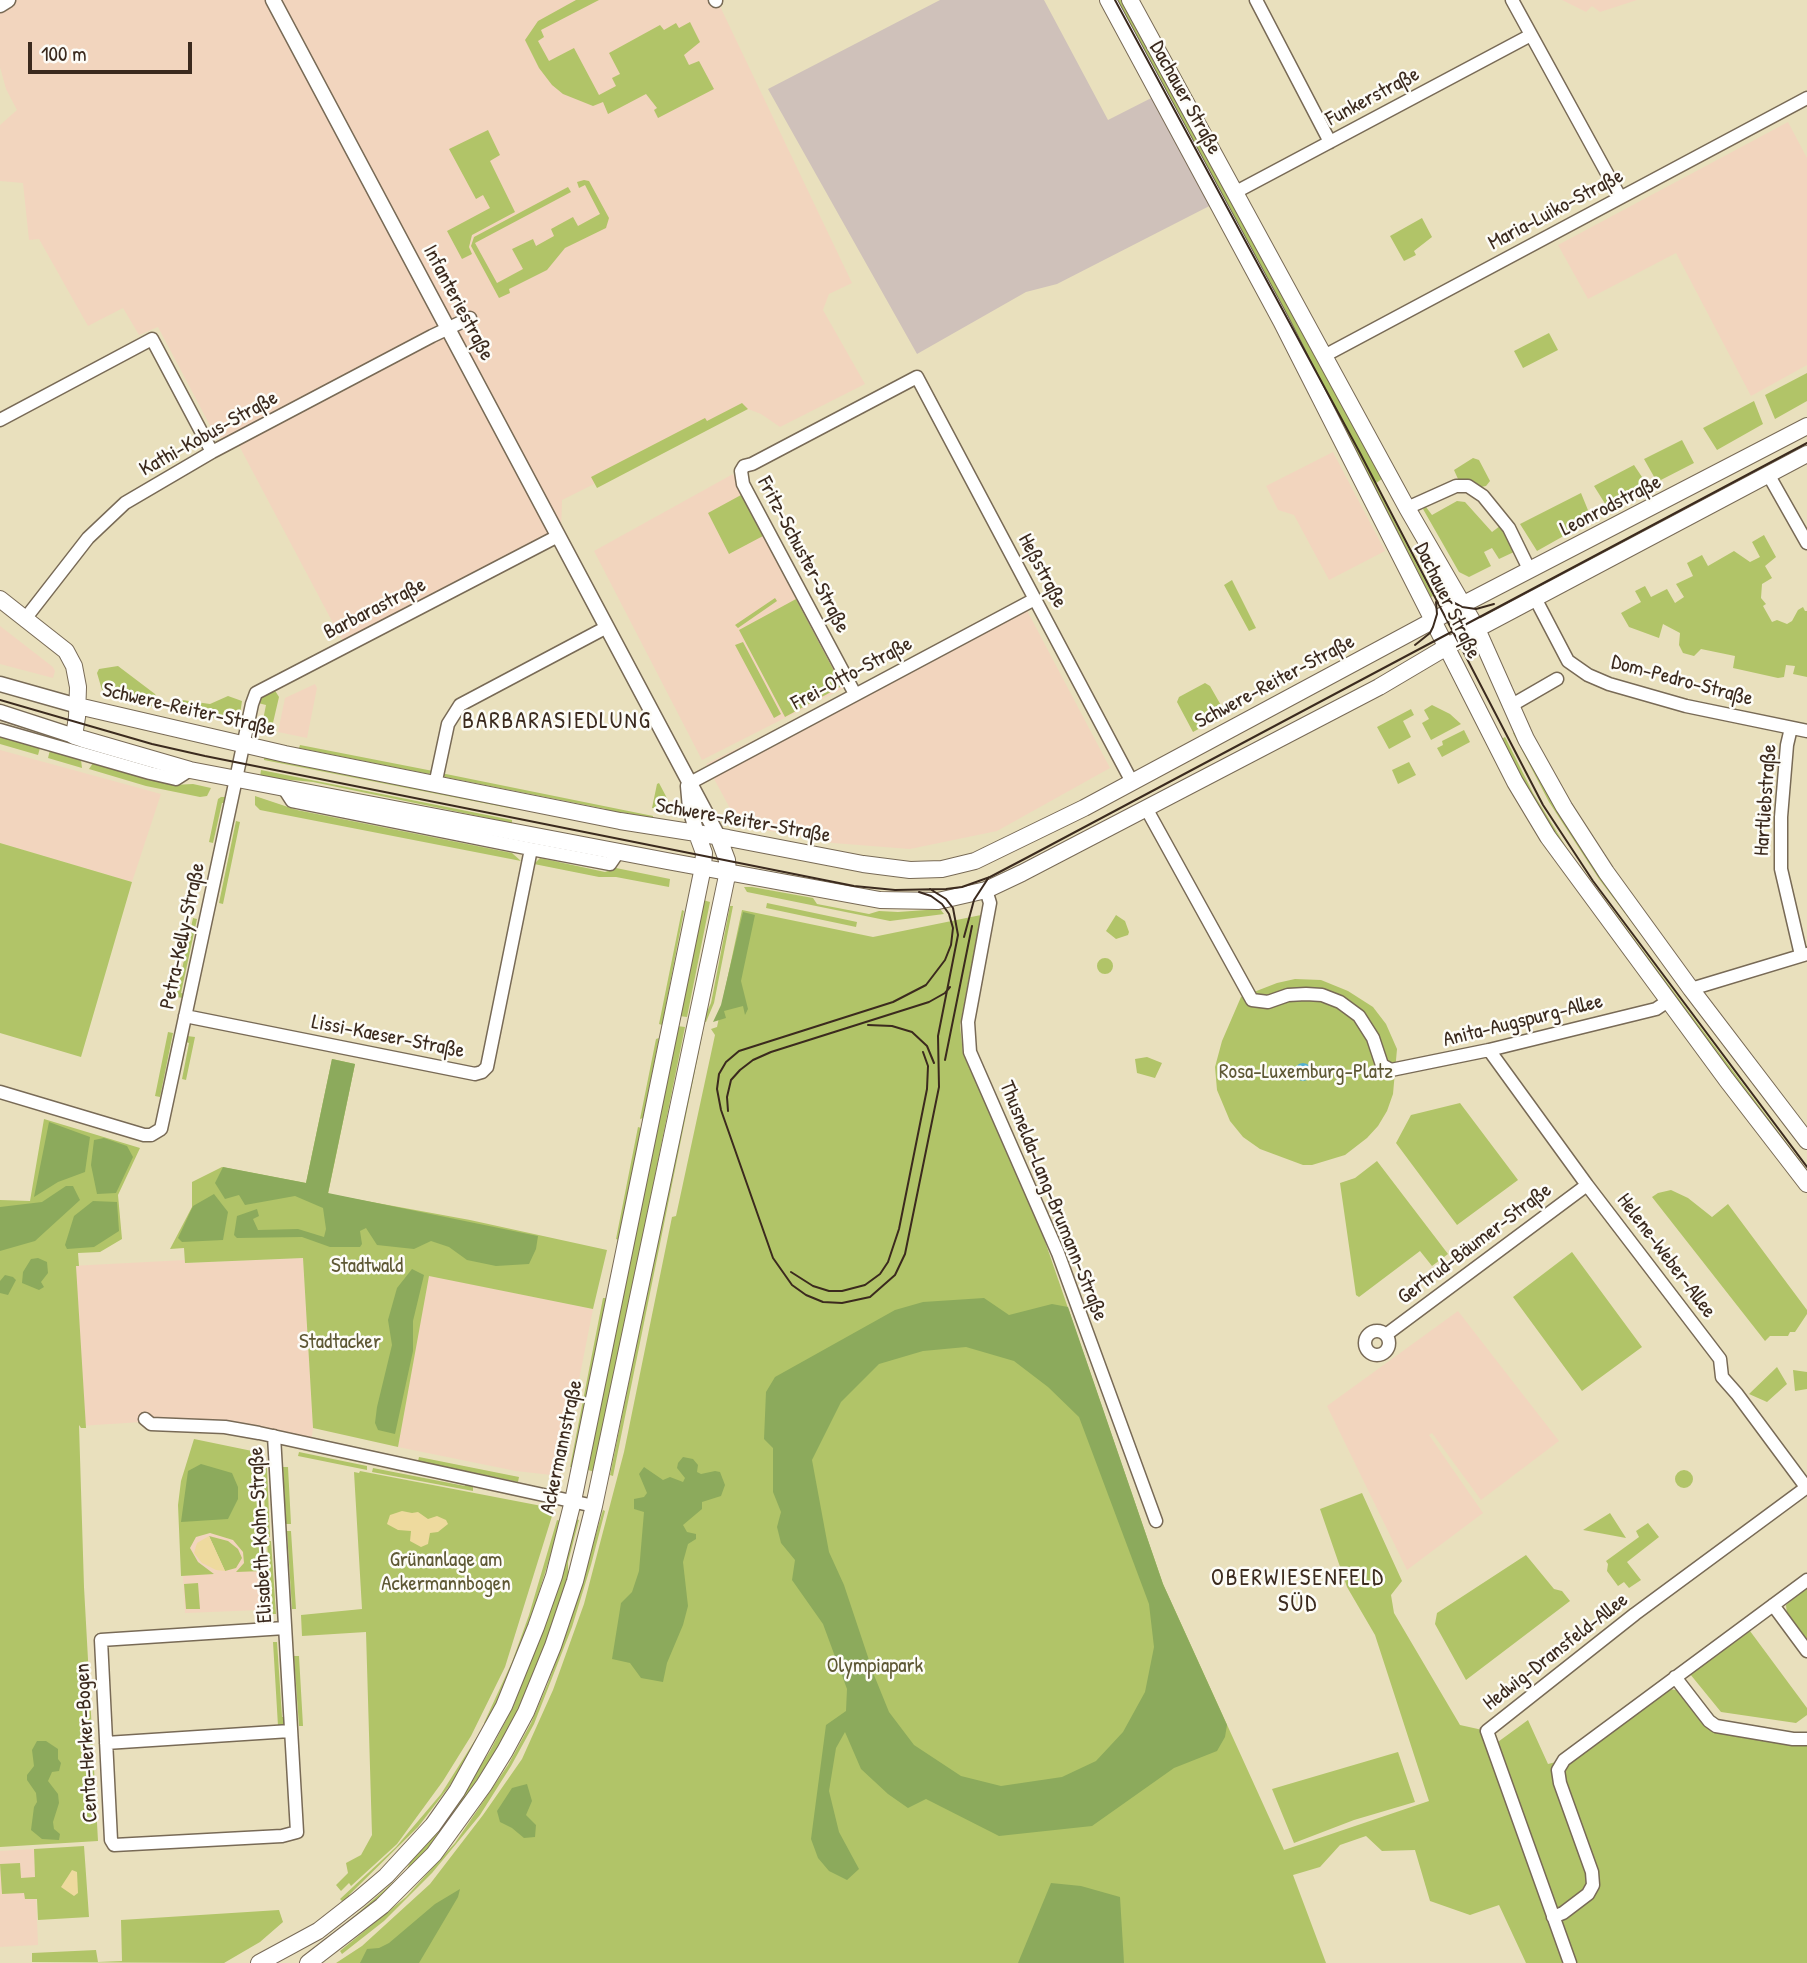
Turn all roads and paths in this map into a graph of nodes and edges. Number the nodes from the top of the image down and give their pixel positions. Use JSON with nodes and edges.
{"nodes":[{"id":1,"x":8,"y":0,"type":"edge"},
{"id":2,"x":273,"y":0,"type":"edge"},
{"id":3,"x":1108,"y":0,"type":"edge"},
{"id":4,"x":1130,"y":0,"type":"edge"},
{"id":5,"x":1256,"y":0,"type":"edge"},
{"id":6,"x":1512,"y":0,"type":"edge"},
{"id":7,"x":0,"y":5,"type":"edge"},
{"id":8,"x":1531,"y":35,"type":"junction"},
{"id":9,"x":1807,"y":98,"type":"edge"},
{"id":10,"x":1330,"y":142,"type":"junction"},
{"id":11,"x":1234,"y":193,"type":"junction"},
{"id":12,"x":1620,"y":197,"type":"junction"},
{"id":13,"x":470,"y":318,"type":"dead end"},
{"id":14,"x":447,"y":328,"type":"junction"},
{"id":15,"x":1324,"y":356,"type":"junction"},
{"id":16,"x":0,"y":420,"type":"edge"},
{"id":17,"x":1807,"y":426,"type":"edge"},
{"id":18,"x":212,"y":452,"type":"junction"},
{"id":19,"x":1807,"y":454,"type":"edge"},
{"id":20,"x":741,"y":471,"type":"joint"},
{"id":21,"x":1768,"y":474,"type":"junction"},
{"id":22,"x":1407,"y":508,"type":"junction"},
{"id":23,"x":558,"y":536,"type":"junction"},
{"id":24,"x":1807,"y":543,"type":"edge"},
{"id":25,"x":1530,"y":570,"type":"junction"},
{"id":26,"x":1535,"y":598,"type":"junction"},
{"id":27,"x":0,"y":599,"type":"edge"},
{"id":28,"x":1035,"y":599,"type":"junction"},
{"id":29,"x":1463,"y":605,"type":"junction"},
{"id":30,"x":25,"y":619,"type":"junction"},
{"id":31,"x":1434,"y":621,"type":"junction"},
{"id":32,"x":607,"y":627,"type":"junction"},
{"id":33,"x":1477,"y":629,"type":"junction"},
{"id":34,"x":1446,"y":648,"type":"junction"},
{"id":35,"x":1568,"y":661,"type":"junction"},
{"id":36,"x":0,"y":684,"type":"edge"},
{"id":37,"x":855,"y":694,"type":"junction"},
{"id":38,"x":1512,"y":705,"type":"junction"},
{"id":39,"x":78,"y":706,"type":"junction"},
{"id":40,"x":0,"y":712,"type":"edge"},
{"id":41,"x":1791,"y":728,"type":"junction"},
{"id":42,"x":0,"y":730,"type":"edge"},
{"id":43,"x":1807,"y":732,"type":"edge"},
{"id":44,"x":74,"y":736,"type":"junction"},
{"id":45,"x":243,"y":744,"type":"junction"},
{"id":46,"x":190,"y":770,"type":"junction"},
{"id":47,"x":236,"y":779,"type":"junction"},
{"id":48,"x":1132,"y":782,"type":"junction"},
{"id":49,"x":688,"y":784,"type":"junction"},
{"id":50,"x":435,"y":785,"type":"junction"},
{"id":51,"x":287,"y":794,"type":"junction"},
{"id":52,"x":1146,"y":808,"type":"junction"},
{"id":53,"x":697,"y":834,"type":"junction"},
{"id":54,"x":718,"y":836,"type":"junction"},
{"id":55,"x":531,"y":849,"type":"junction"},
{"id":56,"x":619,"y":851,"type":"junction"},
{"id":57,"x":703,"y":867,"type":"junction"},
{"id":58,"x":728,"y":872,"type":"junction"},
{"id":59,"x":986,"y":890,"type":"junction"},
{"id":60,"x":1804,"y":954,"type":"edge"},
{"id":61,"x":1691,"y":989,"type":"junction"},
{"id":62,"x":1668,"y":1001,"type":"junction"},
{"id":63,"x":186,"y":1016,"type":"junction"},
{"id":64,"x":1489,"y":1050,"type":"junction"},
{"id":65,"x":0,"y":1092,"type":"edge"},
{"id":66,"x":1807,"y":1141,"type":"edge"},
{"id":67,"x":1807,"y":1184,"type":"edge"},
{"id":68,"x":1587,"y":1185,"type":"junction"},
{"id":69,"x":1387,"y":1334,"type":"dead end"},
{"id":70,"x":145,"y":1419,"type":"dead end"},
{"id":71,"x":274,"y":1436,"type":"junction"},
{"id":72,"x":1807,"y":1487,"type":"edge"},
{"id":73,"x":573,"y":1501,"type":"junction"},
{"id":74,"x":594,"y":1506,"type":"junction"},
{"id":75,"x":1156,"y":1521,"type":"dead end"},
{"id":76,"x":1807,"y":1580,"type":"edge"},
{"id":77,"x":1773,"y":1605,"type":"junction"},
{"id":78,"x":285,"y":1628,"type":"junction"},
{"id":79,"x":1807,"y":1651,"type":"edge"},
{"id":80,"x":1675,"y":1677,"type":"junction"},
{"id":81,"x":290,"y":1731,"type":"junction"},
{"id":82,"x":1807,"y":1739,"type":"edge"},
{"id":83,"x":106,"y":1743,"type":"junction"},
{"id":84,"x":297,"y":1832,"type":"joint"},
{"id":85,"x":1553,"y":1917,"type":"junction"},
{"id":86,"x":302,"y":1941,"type":"junction"},
{"id":87,"x":313,"y":1962,"type":"edge"},
{"id":88,"x":259,"y":1963,"type":"edge"},
{"id":89,"x":1570,"y":1963,"type":"edge"}],
"edges":[{"from":1,"to":7,"type":"street"},
{"from":2,"to":14,"type":"street","name":"Infanteriestraße"},
{"from":3,"to":31,"type":"main road","name":"Dachauer Straße"},
{"from":4,"to":11,"type":"main road","name":"Dachauer Straße"},
{"from":5,"to":10,"type":"street"},
{"from":6,"to":8,"type":"street"},
{"from":8,"to":10,"type":"street","name":"Funkerstraße"},
{"from":8,"to":12,"type":"street"},
{"from":9,"to":12,"type":"street","name":"Maria-Luiko-Straße"},
{"from":10,"to":11,"type":"street","name":"Funkerstraße"},
{"from":11,"to":15,"type":"main road","name":"Dachauer Straße"},
{"from":12,"to":15,"type":"street","name":"Maria-Luiko-Straße"},
{"from":13,"to":14,"type":"street"},
{"from":14,"to":18,"type":"street","name":"Kathi-Kobus-Straße"},
{"from":14,"to":23,"type":"street","name":"Infanteriestraße"},
{"from":15,"to":22,"type":"main road","name":"Dachauer Straße"},
{"from":16,"to":18,"type":"street"},
{"from":17,"to":25,"type":"main road","name":"Leonrodstraße"},
{"from":18,"to":30,"type":"street","name":"Kathi-Kobus-Straße"},
{"from":19,"to":21,"type":"main road"},
{"from":20,"to":28,"type":"street","name":"Heßstraße"},
{"from":20,"to":37,"type":"street","name":"Fritz-Schuster-Straße"},
{"from":21,"to":24,"type":"street"},
{"from":21,"to":26,"type":"main road"},
{"from":22,"to":25,"type":"street"},
{"from":22,"to":29,"type":"main road","name":"Dachauer Straße"},
{"from":23,"to":32,"type":"street","name":"Infanteriestraße"},
{"from":23,"to":45,"type":"street","name":"Barbarastraße"},
{"from":25,"to":29,"type":"main road","name":"Leonrodstraße"},
{"from":26,"to":33,"type":"main road"},
{"from":26,"to":35,"type":"street"},
{"from":27,"to":30,"type":"main road"},
{"from":28,"to":37,"type":"street","name":"Frei-Otto-Straße"},
{"from":28,"to":48,"type":"street","name":"Heßstraße"},
{"from":29,"to":31,"type":"main road","name":"Leonrodstraße"},
{"from":29,"to":33,"type":"main road","name":"Dachauer Straße"},
{"from":30,"to":39,"type":"main road"},
{"from":31,"to":34,"type":"main road","name":"Dachauer Straße"},
{"from":31,"to":48,"type":"main road","name":"Schwere-Reiter-Straße"},
{"from":32,"to":49,"type":"street","name":"Infanteriestraße"},
{"from":32,"to":50,"type":"street"},
{"from":33,"to":34,"type":"main road"},
{"from":33,"to":38,"type":"main road","name":"Dachauer Straße"},
{"from":34,"to":52,"type":"main road"},
{"from":34,"to":62,"type":"main road","name":"Dachauer Straße"},
{"from":35,"to":38,"type":"street"},
{"from":35,"to":41,"type":"street","name":"Dom-Pedro-Straße"},
{"from":36,"to":39,"type":"street","name":"Schwere-Reiter-Straße"},
{"from":37,"to":49,"type":"street","name":"Frei-Otto-Straße"},
{"from":38,"to":61,"type":"main road","name":"Dachauer Straße"},
{"from":39,"to":44,"type":"main road"},
{"from":39,"to":45,"type":"main road","name":"Schwere-Reiter-Straße"},
{"from":40,"to":44,"type":"street"},
{"from":41,"to":43,"type":"street","name":"Dom-Pedro-Straße"},
{"from":41,"to":60,"type":"street","name":"Hartliebstraße"},
{"from":42,"to":46,"type":"street"},
{"from":44,"to":46,"type":"main road"},
{"from":45,"to":47,"type":"street","name":"Petra-Kelly-Straße"},
{"from":45,"to":50,"type":"main road","name":"Schwere-Reiter-Straße"},
{"from":46,"to":47,"type":"main road"},
{"from":47,"to":51,"type":"main road"},
{"from":47,"to":63,"type":"street","name":"Petra-Kelly-Straße"},
{"from":48,"to":54,"type":"main road","name":"Schwere-Reiter-Straße"},
{"from":49,"to":53,"type":"street","name":"Infanteriestraße"},
{"from":49,"to":54,"type":"street","name":"Infanteriestraße"},
{"from":50,"to":53,"type":"main road","name":"Schwere-Reiter-Straße"},
{"from":51,"to":55,"type":"street"},
{"from":51,"to":56,"type":"main road"},
{"from":52,"to":59,"type":"main road"},
{"from":52,"to":64,"type":"street","name":"Anita-Augspurg-Allee"},
{"from":53,"to":54,"type":"main road","name":"Schwere-Reiter-Straße"},
{"from":53,"to":57,"type":"main road","name":"Ackermannstraße"},
{"from":54,"to":58,"type":"main road","name":"Ackermannstraße"},
{"from":55,"to":56,"type":"street"},
{"from":55,"to":63,"type":"street","name":"Lissi-Kaeser-Straße"},
{"from":56,"to":57,"type":"main road"},
{"from":57,"to":58,"type":"main road"},
{"from":57,"to":73,"type":"main road","name":"Ackermannstraße"},
{"from":58,"to":59,"type":"main road"},
{"from":58,"to":74,"type":"main road","name":"Ackermannstraße"},
{"from":59,"to":75,"type":"street","name":"Thusnelda-Lang-Brumann-Straße"},
{"from":60,"to":61,"type":"street"},
{"from":61,"to":66,"type":"main road","name":"Dachauer Straße"},
{"from":62,"to":64,"type":"street","name":"Anita-Augspurg-Allee"},
{"from":62,"to":67,"type":"main road","name":"Dachauer Straße"},
{"from":63,"to":65,"type":"street","name":"Petra-Kelly-Straße"},
{"from":64,"to":68,"type":"street","name":"Helene-Weber-Allee"},
{"from":68,"to":69,"type":"street","name":"Gertrud-Bäumer-Straße"},
{"from":68,"to":72,"type":"street","name":"Helene-Weber-Allee"},
{"from":70,"to":71,"type":"street"},
{"from":71,"to":73,"type":"street","name":"Elisabeth-Kohn-Straße"},
{"from":71,"to":78,"type":"street","name":"Elisabeth-Kohn-Straße"},
{"from":72,"to":85,"type":"street","name":"Hedwig-Dransfeld-Allee"},
{"from":73,"to":74,"type":"street","name":"Elisabeth-Kohn-Straße"},
{"from":73,"to":86,"type":"main road","name":"Ackermannstraße"},
{"from":74,"to":87,"type":"main road","name":"Ackermannstraße"},
{"from":76,"to":77,"type":"street"},
{"from":77,"to":79,"type":"street"},
{"from":77,"to":80,"type":"street"},
{"from":78,"to":81,"type":"street","name":"Elisabeth-Kohn-Straße"},
{"from":78,"to":83,"type":"street","name":"Centa-Herker-Bogen"},
{"from":80,"to":82,"type":"street"},
{"from":80,"to":85,"type":"street"},
{"from":81,"to":83,"type":"street"},
{"from":81,"to":84,"type":"street","name":"Elisabeth-Kohn-Straße"},
{"from":83,"to":84,"type":"street","name":"Centa-Herker-Bogen"},
{"from":85,"to":89,"type":"street","name":"Hedwig-Dransfeld-Allee"},
{"from":86,"to":87,"type":"street"},
{"from":86,"to":88,"type":"main road","name":"Ackermannstraße"}]}
